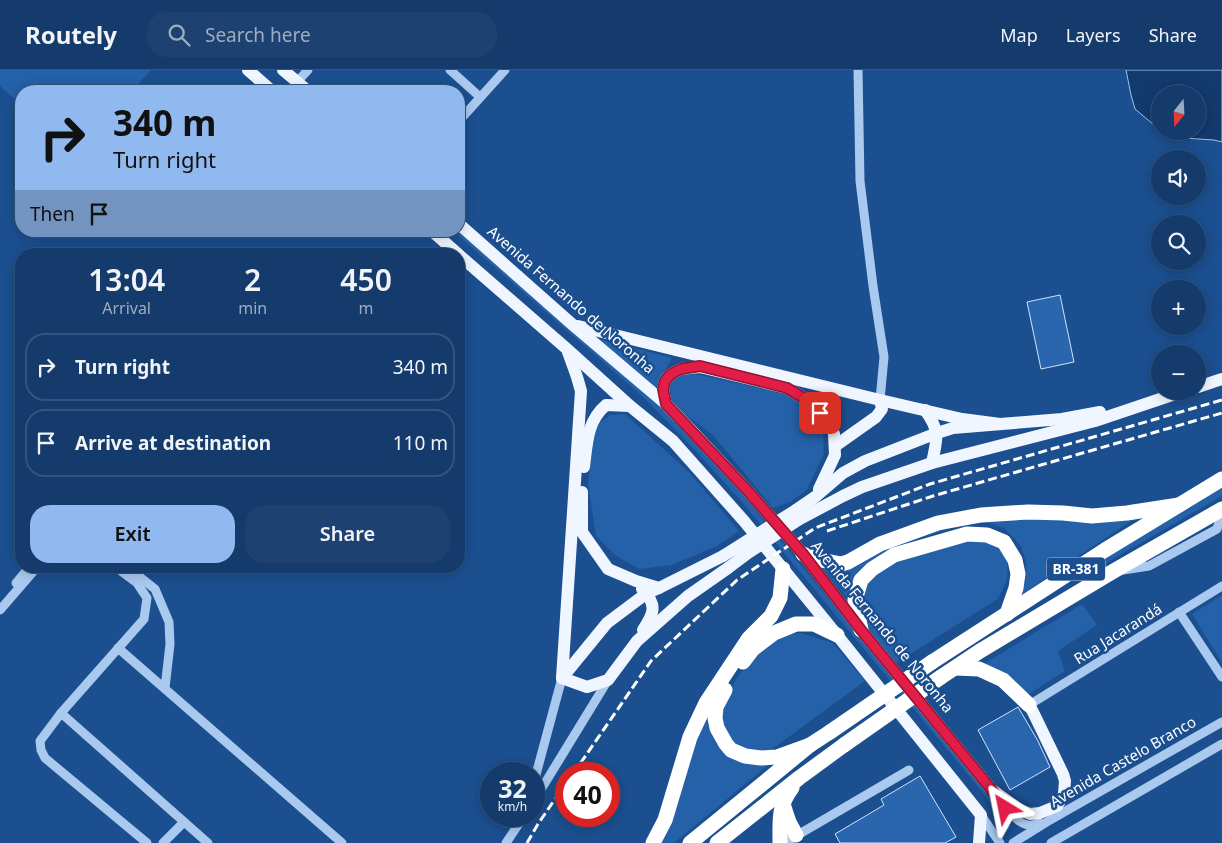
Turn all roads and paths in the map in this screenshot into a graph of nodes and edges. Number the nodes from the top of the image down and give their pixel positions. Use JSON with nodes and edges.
{"nodes":[{"id":1,"x":248,"y":70,"type":"edge"},
{"id":2,"x":283,"y":70,"type":"edge"},
{"id":3,"x":308,"y":70,"type":"edge"},
{"id":4,"x":450,"y":70,"type":"edge"},
{"id":5,"x":505,"y":70,"type":"edge"},
{"id":6,"x":858,"y":70,"type":"edge"},
{"id":7,"x":297,"y":82,"type":"junction"},
{"id":8,"x":265,"y":85,"type":"edge"},
{"id":9,"x":301,"y":85,"type":"edge"},
{"id":10,"x":480,"y":98,"type":"junction"},
{"id":11,"x":465,"y":114,"type":"edge"},
{"id":12,"x":465,"y":229,"type":"edge"},
{"id":13,"x":439,"y":237,"type":"edge"},
{"id":14,"x":451,"y":248,"type":"edge"},
{"id":15,"x":465,"y":260,"type":"edge"},
{"id":16,"x":573,"y":325,"type":"junction"},
{"id":17,"x":567,"y":349,"type":"junction"},
{"id":18,"x":1222,"y":379,"type":"edge"},
{"id":19,"x":1206,"y":384,"type":"edge"},
{"id":20,"x":880,"y":400,"type":"junction"},
{"id":21,"x":1157,"y":400,"type":"edge"},
{"id":22,"x":666,"y":404,"type":"junction"},
{"id":23,"x":1142,"y":405,"type":"junction"},
{"id":24,"x":630,"y":406,"type":"junction"},
{"id":25,"x":924,"y":410,"type":"junction"},
{"id":26,"x":1000,"y":424,"type":"junction"},
{"id":27,"x":937,"y":433,"type":"junction"},
{"id":28,"x":835,"y":450,"type":"junction"},
{"id":29,"x":932,"y":463,"type":"junction"},
{"id":30,"x":843,"y":473,"type":"junction"},
{"id":31,"x":1222,"y":479,"type":"edge"},
{"id":32,"x":862,"y":487,"type":"junction"},
{"id":33,"x":815,"y":497,"type":"junction"},
{"id":34,"x":1179,"y":505,"type":"junction"},
{"id":35,"x":1222,"y":510,"type":"edge"},
{"id":36,"x":798,"y":516,"type":"junction"},
{"id":37,"x":803,"y":554,"type":"junction"},
{"id":38,"x":726,"y":562,"type":"junction"},
{"id":39,"x":783,"y":569,"type":"junction"},
{"id":40,"x":24,"y":573,"type":"edge"},
{"id":41,"x":32,"y":573,"type":"edge"},
{"id":42,"x":123,"y":573,"type":"edge"},
{"id":43,"x":135,"y":573,"type":"edge"},
{"id":44,"x":636,"y":581,"type":"junction"},
{"id":45,"x":1222,"y":586,"type":"edge"},
{"id":46,"x":659,"y":588,"type":"junction"},
{"id":47,"x":647,"y":593,"type":"junction"},
{"id":48,"x":0,"y":602,"type":"edge"},
{"id":49,"x":0,"y":610,"type":"edge"},
{"id":50,"x":1179,"y":612,"type":"junction"},
{"id":51,"x":1007,"y":614,"type":"junction"},
{"id":52,"x":861,"y":630,"type":"junction"},
{"id":53,"x":837,"y":634,"type":"junction"},
{"id":54,"x":637,"y":641,"type":"junction"},
{"id":55,"x":118,"y":648,"type":"junction"},
{"id":56,"x":956,"y":668,"type":"junction"},
{"id":57,"x":1222,"y":677,"type":"edge"},
{"id":58,"x":562,"y":678,"type":"junction"},
{"id":59,"x":608,"y":680,"type":"junction"},
{"id":60,"x":165,"y":688,"type":"junction"},
{"id":61,"x":1028,"y":706,"type":"junction"},
{"id":62,"x":62,"y":713,"type":"junction"},
{"id":63,"x":1222,"y":722,"type":"edge"},
{"id":64,"x":1222,"y":744,"type":"edge"},
{"id":65,"x":810,"y":745,"type":"junction"},
{"id":66,"x":539,"y":762,"type":"edge"},
{"id":67,"x":909,"y":770,"type":"dead end"},
{"id":68,"x":799,"y":778,"type":"junction"},
{"id":69,"x":545,"y":783,"type":"edge"},
{"id":70,"x":991,"y":789,"type":"junction"},
{"id":71,"x":785,"y":797,"type":"junction"},
{"id":72,"x":981,"y":815,"type":"junction"},
{"id":73,"x":1050,"y":820,"type":"junction"},
{"id":74,"x":184,"y":822,"type":"junction"},
{"id":75,"x":517,"y":827,"type":"edge"},
{"id":76,"x":790,"y":839,"type":"edge"},
{"id":77,"x":148,"y":843,"type":"edge"},
{"id":78,"x":163,"y":843,"type":"edge"},
{"id":79,"x":208,"y":843,"type":"edge"},
{"id":80,"x":342,"y":843,"type":"edge"},
{"id":81,"x":506,"y":843,"type":"edge"},
{"id":82,"x":653,"y":843,"type":"edge"},
{"id":83,"x":690,"y":843,"type":"edge"},
{"id":84,"x":717,"y":843,"type":"edge"},
{"id":85,"x":780,"y":843,"type":"edge"},
{"id":86,"x":979,"y":843,"type":"edge"},
{"id":87,"x":1000,"y":843,"type":"edge"},
{"id":88,"x":1012,"y":843,"type":"edge"},
{"id":89,"x":1051,"y":843,"type":"edge"}],
"edges":[{"from":1,"to":8,"type":"main road"},
{"from":2,"to":7,"type":"main road"},
{"from":3,"to":7,"type":"street"},
{"from":4,"to":10,"type":"street"},
{"from":5,"to":10,"type":"street"},
{"from":6,"to":20,"type":"street"},
{"from":7,"to":9,"type":"main road"},
{"from":10,"to":11,"type":"street"},
{"from":12,"to":16,"type":"main road","name":"Avenida Fernando de Noronha"},
{"from":13,"to":14,"type":"main road"},
{"from":15,"to":17,"type":"main road"},
{"from":16,"to":20,"type":"main road"},
{"from":16,"to":22,"type":"main road","name":"Avenida Fernando de Noronha"},
{"from":17,"to":24,"type":"main road"},
{"from":17,"to":58,"type":"main road"},
{"from":18,"to":19,"type":"main road"},
{"from":20,"to":25,"type":"main road"},
{"from":20,"to":28,"type":"main road"},
{"from":21,"to":23,"type":"main road"},
{"from":22,"to":28,"type":"main road"},
{"from":22,"to":37,"type":"main road","name":"Avenida Fernando de Noronha"},
{"from":23,"to":26,"type":"main road"},
{"from":23,"to":29,"type":"main road"},
{"from":24,"to":39,"type":"main road"},
{"from":24,"to":44,"type":"main road"},
{"from":25,"to":26,"type":"main road"},
{"from":25,"to":27,"type":"main road"},
{"from":26,"to":27,"type":"main road"},
{"from":27,"to":29,"type":"main road"},
{"from":27,"to":30,"type":"main road"},
{"from":28,"to":30,"type":"main road"},
{"from":28,"to":33,"type":"main road"},
{"from":29,"to":32,"type":"main road"},
{"from":30,"to":32,"type":"main road"},
{"from":30,"to":33,"type":"main road"},
{"from":31,"to":34,"type":"highway","number":"BR-381"},
{"from":32,"to":36,"type":"main road"},
{"from":33,"to":36,"type":"main road"},
{"from":34,"to":37,"type":"highway"},
{"from":34,"to":51,"type":"highway","number":"BR-381"},
{"from":35,"to":56,"type":"highway","number":"BR-381"},
{"from":36,"to":38,"type":"main road","bridge":true},
{"from":37,"to":52,"type":"main road","name":"Avenida Fernando de Noronha"},
{"from":38,"to":46,"type":"main road"},
{"from":38,"to":54,"type":"main road"},
{"from":39,"to":53,"type":"main road"},
{"from":39,"to":82,"type":"highway"},
{"from":40,"to":48,"type":"street"},
{"from":41,"to":49,"type":"street"},
{"from":42,"to":55,"type":"street"},
{"from":43,"to":60,"type":"street"},
{"from":44,"to":46,"type":"main road"},
{"from":44,"to":47,"type":"main road"},
{"from":45,"to":50,"type":"street","name":"Rua Jacarandá"},
{"from":46,"to":47,"type":"main road"},
{"from":47,"to":54,"type":"main road"},
{"from":47,"to":58,"type":"main road"},
{"from":50,"to":57,"type":"street"},
{"from":50,"to":61,"type":"street","name":"Rua Jacarandá"},
{"from":51,"to":52,"type":"highway"},
{"from":51,"to":65,"type":"highway","number":"BR-381","bridge":true},
{"from":52,"to":70,"type":"main road","name":"Avenida Fernando de Noronha"},
{"from":53,"to":65,"type":"highway"},
{"from":53,"to":72,"type":"main road"},
{"from":54,"to":59,"type":"main road"},
{"from":55,"to":60,"type":"street"},
{"from":55,"to":62,"type":"street"},
{"from":56,"to":61,"type":"highway"},
{"from":56,"to":68,"type":"highway","number":"BR-381","bridge":true},
{"from":58,"to":59,"type":"main road"},
{"from":58,"to":66,"type":"street"},
{"from":59,"to":69,"type":"street"},
{"from":60,"to":80,"type":"street"},
{"from":61,"to":70,"type":"main road","name":"Avenida Fernando de Noronha"},
{"from":62,"to":74,"type":"street"},
{"from":62,"to":77,"type":"street"},
{"from":63,"to":73,"type":"street","name":"Avenida Castelo Branco"},
{"from":64,"to":89,"type":"street"},
{"from":65,"to":83,"type":"highway","number":"BR-381"},
{"from":67,"to":76,"type":"street"},
{"from":68,"to":71,"type":"highway"},
{"from":68,"to":84,"type":"highway","number":"BR-381"},
{"from":70,"to":73,"type":"street"},
{"from":71,"to":76,"type":"highway"},
{"from":71,"to":85,"type":"highway"},
{"from":72,"to":86,"type":"main road"},
{"from":72,"to":87,"type":"street"},
{"from":73,"to":88,"type":"street","name":"Avenida Castelo Branco"},
{"from":74,"to":78,"type":"street"},
{"from":74,"to":79,"type":"street"},
{"from":75,"to":81,"type":"street"}]}
